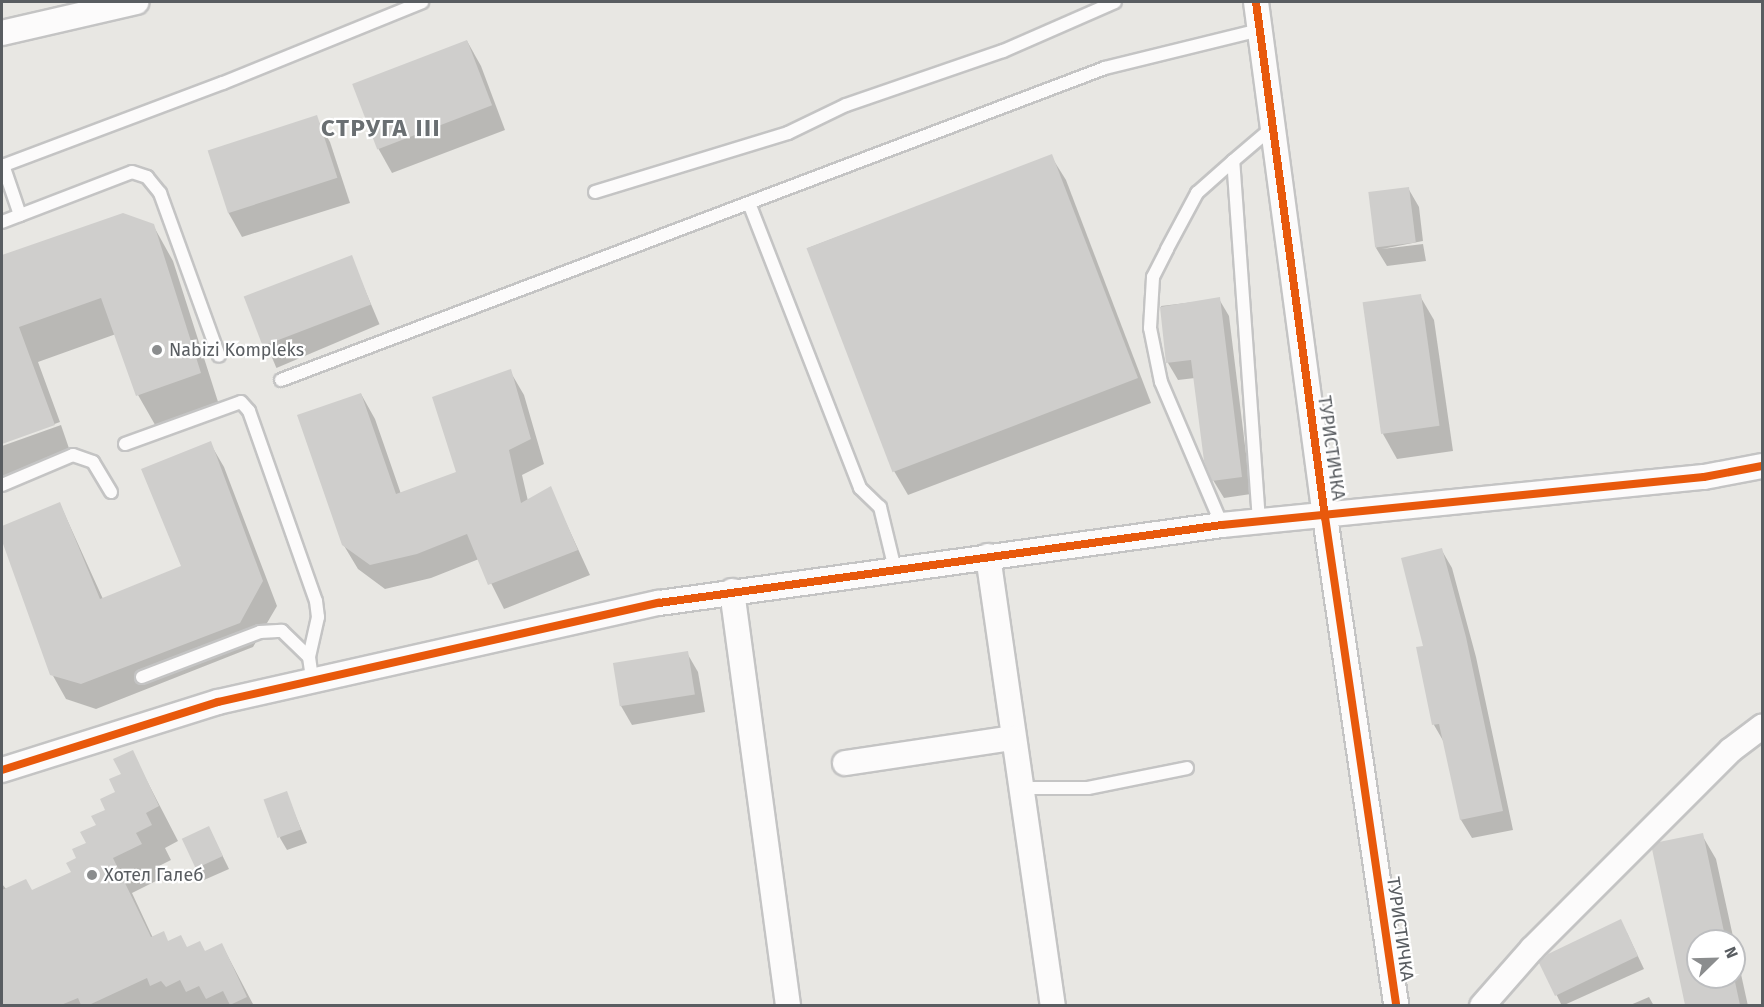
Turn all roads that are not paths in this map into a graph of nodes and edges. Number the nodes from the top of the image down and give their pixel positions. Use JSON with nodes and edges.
{"nodes":[{"id":1,"x":136,"y":2,"type":"edge"},
{"id":2,"x":422,"y":2,"type":"edge"},
{"id":3,"x":1115,"y":2,"type":"edge"},
{"id":4,"x":1256,"y":2,"type":"edge"},
{"id":5,"x":1260,"y":30,"type":"junction"},
{"id":6,"x":2,"y":33,"type":"edge"},
{"id":7,"x":1273,"y":127,"type":"junction"},
{"id":8,"x":1233,"y":161,"type":"junction"},
{"id":9,"x":2,"y":166,"type":"edge"},
{"id":10,"x":595,"y":192,"type":"dead end"},
{"id":11,"x":749,"y":203,"type":"junction"},
{"id":12,"x":20,"y":215,"type":"junction"},
{"id":13,"x":2,"y":222,"type":"edge"},
{"id":14,"x":219,"y":356,"type":"dead end"},
{"id":15,"x":281,"y":380,"type":"dead end"},
{"id":16,"x":125,"y":444,"type":"dead end"},
{"id":17,"x":1762,"y":466,"type":"edge"},
{"id":18,"x":2,"y":485,"type":"edge"},
{"id":19,"x":111,"y":492,"type":"dead end"},
{"id":20,"x":1325,"y":517,"type":"junction"},
{"id":21,"x":1259,"y":521,"type":"junction"},
{"id":22,"x":1222,"y":525,"type":"junction"},
{"id":23,"x":988,"y":556,"type":"junction"},
{"id":24,"x":896,"y":569,"type":"junction"},
{"id":25,"x":732,"y":591,"type":"junction"},
{"id":26,"x":310,"y":668,"type":"junction"},
{"id":27,"x":142,"y":677,"type":"dead end"},
{"id":28,"x":1762,"y":727,"type":"edge"},
{"id":29,"x":1012,"y":738,"type":"junction"},
{"id":30,"x":845,"y":763,"type":"dead end"},
{"id":31,"x":1186,"y":768,"type":"dead end"},
{"id":32,"x":2,"y":770,"type":"edge"},
{"id":33,"x":1020,"y":788,"type":"junction"},
{"id":34,"x":788,"y":1005,"type":"edge"},
{"id":35,"x":1053,"y":1005,"type":"edge"},
{"id":36,"x":1396,"y":1005,"type":"edge"},
{"id":37,"x":1482,"y":1005,"type":"edge"}],
"edges":[{"from":1,"to":6,"type":"street"},
{"from":2,"to":9,"type":"lane"},
{"from":3,"to":10,"type":"lane"},
{"from":4,"to":5,"type":"street","name":"ТУРИСТИЧКА"},
{"from":5,"to":7,"type":"street","name":"ТУРИСТИЧКА"},
{"from":5,"to":11,"type":"lane"},
{"from":7,"to":8,"type":"lane"},
{"from":7,"to":20,"type":"street","name":"ТУРИСТИЧКА"},
{"from":8,"to":21,"type":"lane"},
{"from":8,"to":22,"type":"lane"},
{"from":9,"to":12,"type":"lane"},
{"from":11,"to":15,"type":"lane"},
{"from":11,"to":24,"type":"lane"},
{"from":12,"to":13,"type":"lane"},
{"from":12,"to":14,"type":"lane"},
{"from":16,"to":26,"type":"lane"},
{"from":17,"to":20,"type":"street"},
{"from":18,"to":19,"type":"lane"},
{"from":20,"to":21,"type":"street"},
{"from":20,"to":36,"type":"street","name":"ТУРИСТИЧКА"},
{"from":21,"to":22,"type":"street"},
{"from":22,"to":23,"type":"street"},
{"from":23,"to":24,"type":"street"},
{"from":23,"to":29,"type":"street"},
{"from":24,"to":25,"type":"street"},
{"from":25,"to":26,"type":"street"},
{"from":25,"to":34,"type":"street"},
{"from":26,"to":27,"type":"lane"},
{"from":26,"to":32,"type":"street"},
{"from":28,"to":37,"type":"street"},
{"from":29,"to":30,"type":"street"},
{"from":29,"to":33,"type":"street"},
{"from":31,"to":33,"type":"lane"},
{"from":33,"to":35,"type":"street"}]}
